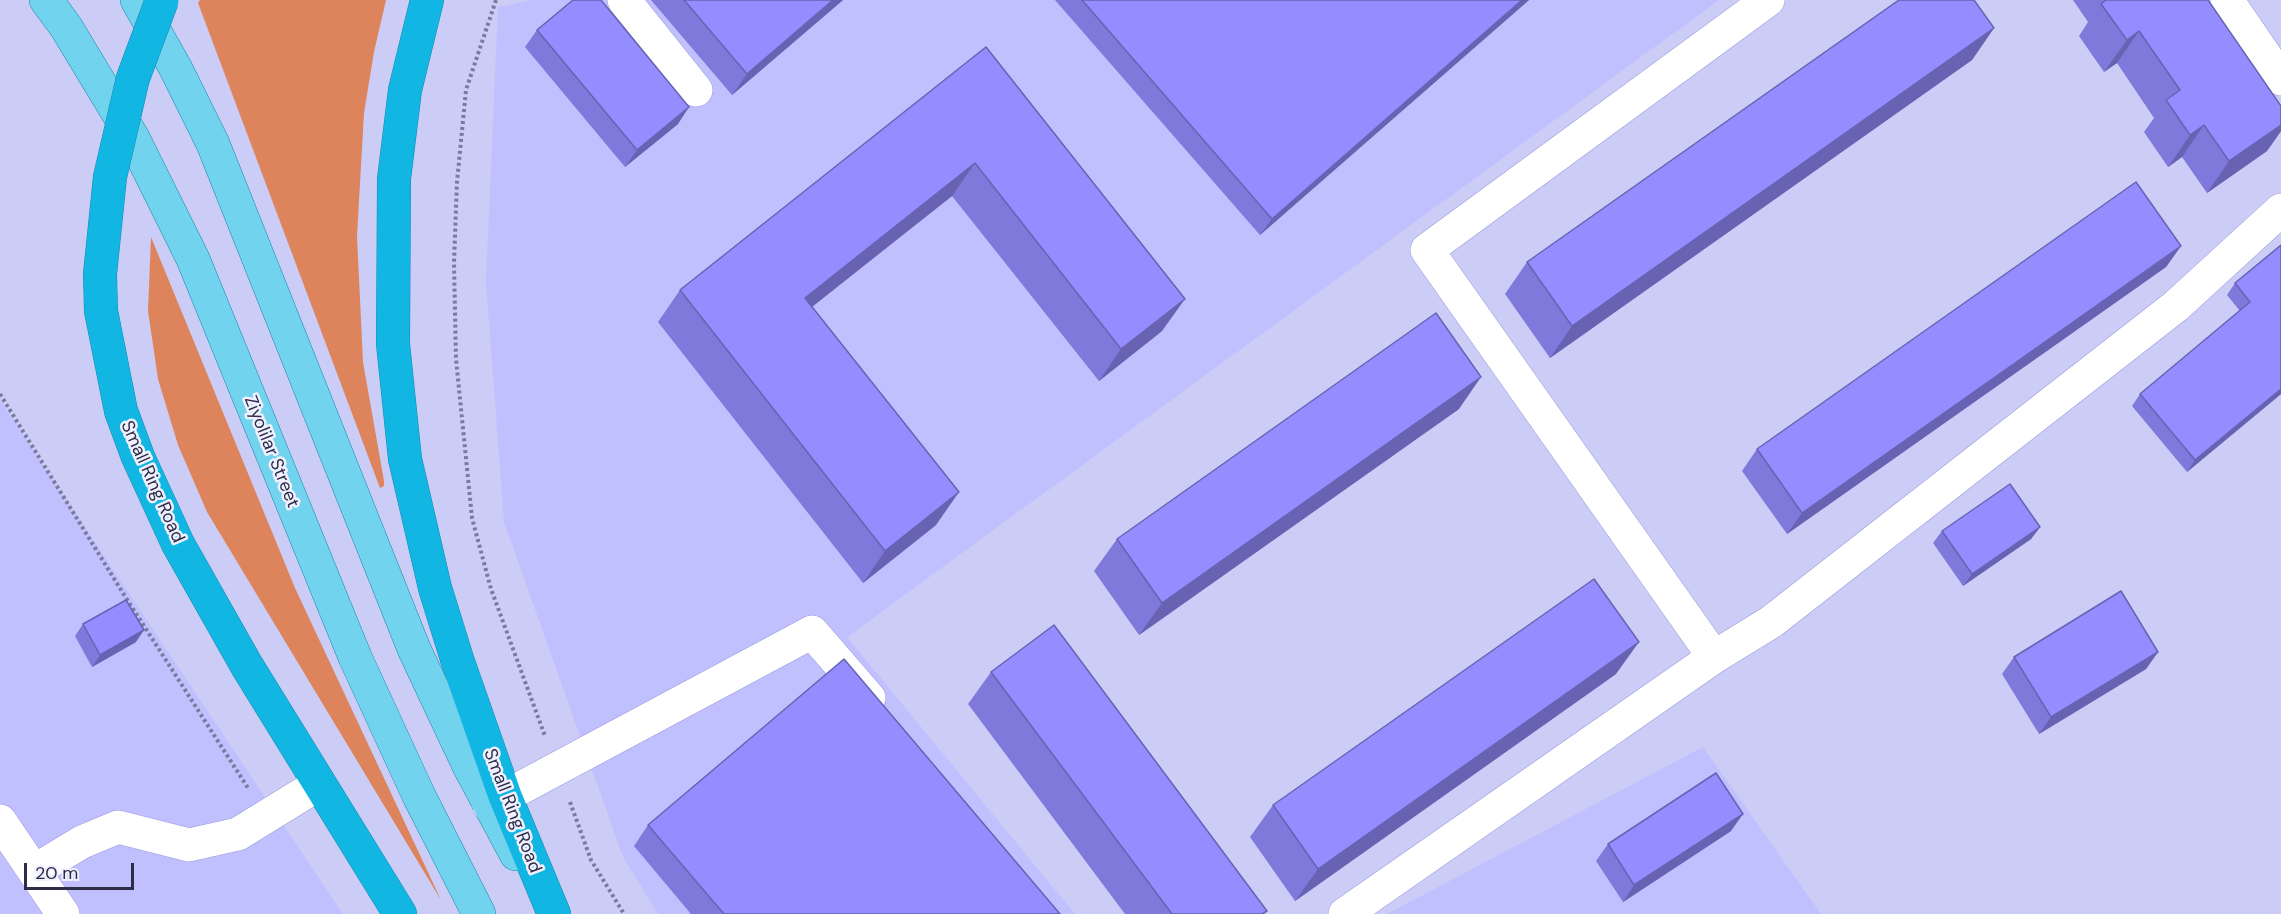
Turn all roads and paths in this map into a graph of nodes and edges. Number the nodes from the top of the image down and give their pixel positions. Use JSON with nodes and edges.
{"nodes":[{"id":1,"x":46,"y":0,"type":"edge"},
{"id":2,"x":137,"y":0,"type":"edge"},
{"id":3,"x":162,"y":0,"type":"edge"},
{"id":4,"x":427,"y":0,"type":"edge"},
{"id":5,"x":496,"y":0,"type":"edge"},
{"id":6,"x":624,"y":0,"type":"edge"},
{"id":7,"x":1768,"y":0,"type":"edge"},
{"id":8,"x":2227,"y":0,"type":"edge"},
{"id":9,"x":2281,"y":79,"type":"edge"},
{"id":10,"x":696,"y":90,"type":"dead end"},
{"id":11,"x":2281,"y":210,"type":"edge"},
{"id":12,"x":0,"y":394,"type":"edge"},
{"id":13,"x":1714,"y":657,"type":"junction"},
{"id":14,"x":890,"y":723,"type":"edge"},
{"id":15,"x":558,"y":769,"type":"junction"},
{"id":16,"x":320,"y":784,"type":"junction"},
{"id":17,"x":497,"y":801,"type":"junction"},
{"id":18,"x":268,"y":816,"type":"junction"},
{"id":19,"x":0,"y":821,"type":"edge"},
{"id":20,"x":34,"y":871,"type":"junction"},
{"id":21,"x":63,"y":914,"type":"edge"},
{"id":22,"x":400,"y":914,"type":"edge"},
{"id":23,"x":478,"y":914,"type":"edge"},
{"id":24,"x":548,"y":914,"type":"edge"},
{"id":25,"x":554,"y":914,"type":"edge"},
{"id":26,"x":624,"y":914,"type":"edge"},
{"id":27,"x":1345,"y":914,"type":"edge"}],
"edges":[{"from":1,"to":23,"type":"main road","name":"Ziyolilar Street"},
{"from":2,"to":17,"type":"main road"},
{"from":3,"to":16,"type":"highway","name":"Small Ring Road","bridge":true},
{"from":4,"to":17,"type":"highway","name":"Small Ring Road"},
{"from":5,"to":15,"type":"path"},
{"from":6,"to":10,"type":"lane"},
{"from":7,"to":13,"type":"lane"},
{"from":8,"to":9,"type":"lane"},
{"from":11,"to":13,"type":"lane"},
{"from":12,"to":18,"type":"path"},
{"from":13,"to":27,"type":"lane"},
{"from":14,"to":15,"type":"lane"},
{"from":15,"to":17,"type":"lane"},
{"from":15,"to":26,"type":"path"},
{"from":16,"to":18,"type":"lane"},
{"from":16,"to":22,"type":"highway","name":"Small Ring Road"},
{"from":17,"to":24,"type":"main road"},
{"from":17,"to":25,"type":"highway","name":"Small Ring Road"},
{"from":18,"to":20,"type":"lane"},
{"from":19,"to":20,"type":"lane"},
{"from":20,"to":21,"type":"lane"}]}
